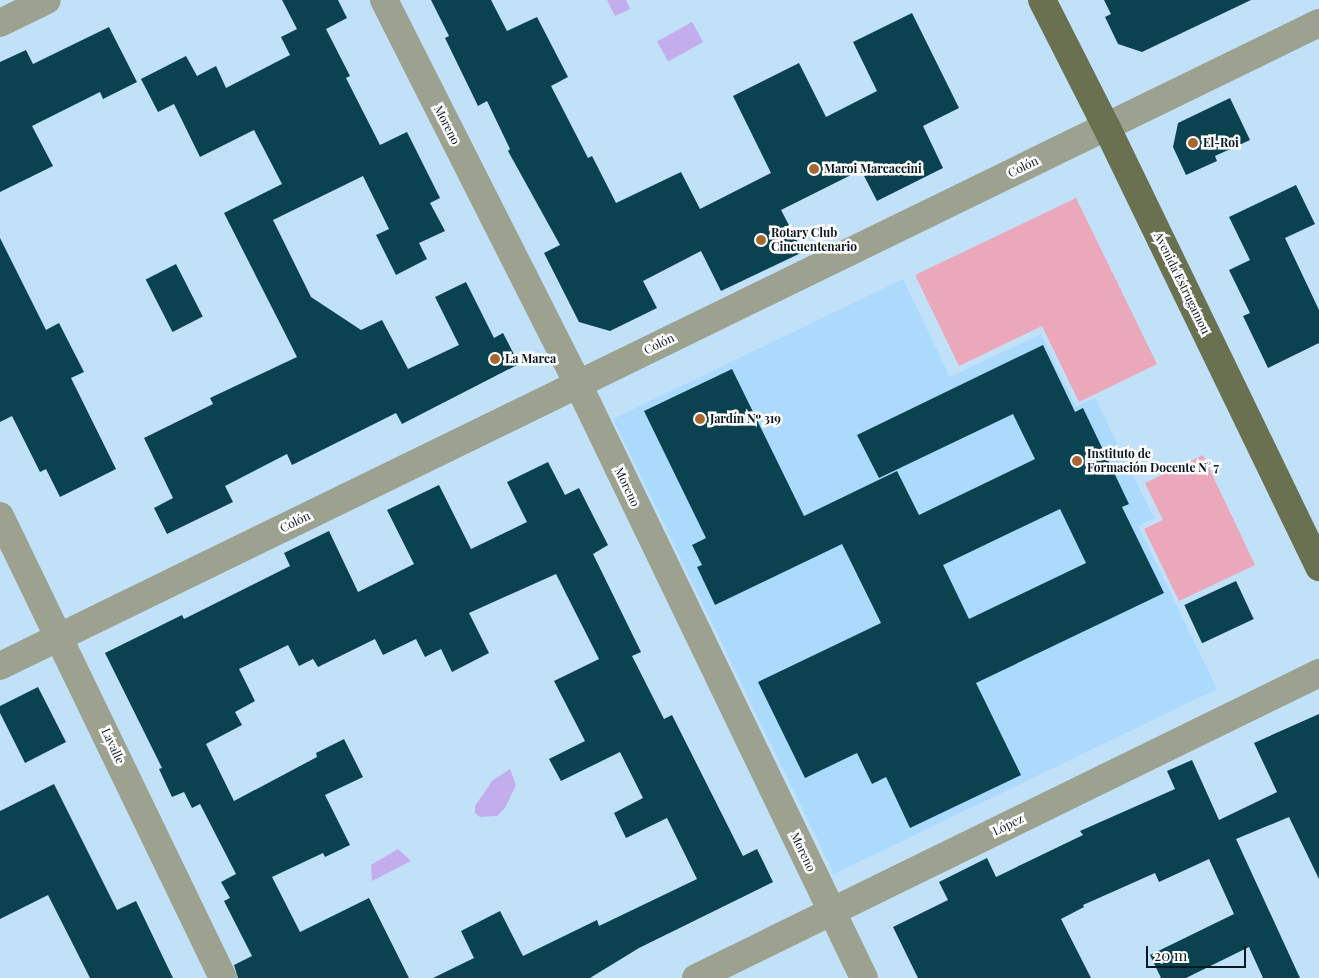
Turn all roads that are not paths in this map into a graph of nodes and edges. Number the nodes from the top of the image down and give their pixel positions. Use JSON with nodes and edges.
{"nodes":[{"id":1,"x":47,"y":0,"type":"edge"},
{"id":2,"x":384,"y":0,"type":"edge"},
{"id":3,"x":1042,"y":0,"type":"edge"},
{"id":4,"x":0,"y":23,"type":"edge"},
{"id":5,"x":1319,"y":23,"type":"edge"},
{"id":6,"x":1106,"y":126,"type":"junction"},
{"id":7,"x":578,"y":384,"type":"junction"},
{"id":8,"x":0,"y":516,"type":"edge"},
{"id":9,"x":1319,"y":567,"type":"edge"},
{"id":10,"x":61,"y":636,"type":"junction"},
{"id":11,"x":0,"y":666,"type":"edge"},
{"id":12,"x":1319,"y":672,"type":"edge"},
{"id":13,"x":831,"y":912,"type":"junction"},
{"id":14,"x":223,"y":978,"type":"edge"},
{"id":15,"x":696,"y":978,"type":"edge"},
{"id":16,"x":864,"y":978,"type":"edge"}],
"edges":[{"from":1,"to":4,"type":"street"},
{"from":2,"to":7,"type":"street","name":"Moreno"},
{"from":3,"to":6,"type":"main road","name":"Avenida Estrugamou"},
{"from":5,"to":6,"type":"street","name":"Colón"},
{"from":6,"to":7,"type":"street","name":"Colón"},
{"from":6,"to":9,"type":"main road","name":"Avenida Estrugamou"},
{"from":7,"to":10,"type":"street","name":"Colón"},
{"from":7,"to":13,"type":"street","name":"Moreno"},
{"from":8,"to":10,"type":"street","name":"Lavalle"},
{"from":10,"to":11,"type":"street","name":"Colón"},
{"from":10,"to":14,"type":"street","name":"Lavalle"},
{"from":12,"to":13,"type":"street","name":"López"},
{"from":13,"to":15,"type":"street","name":"López"},
{"from":13,"to":16,"type":"street","name":"Moreno"}]}
